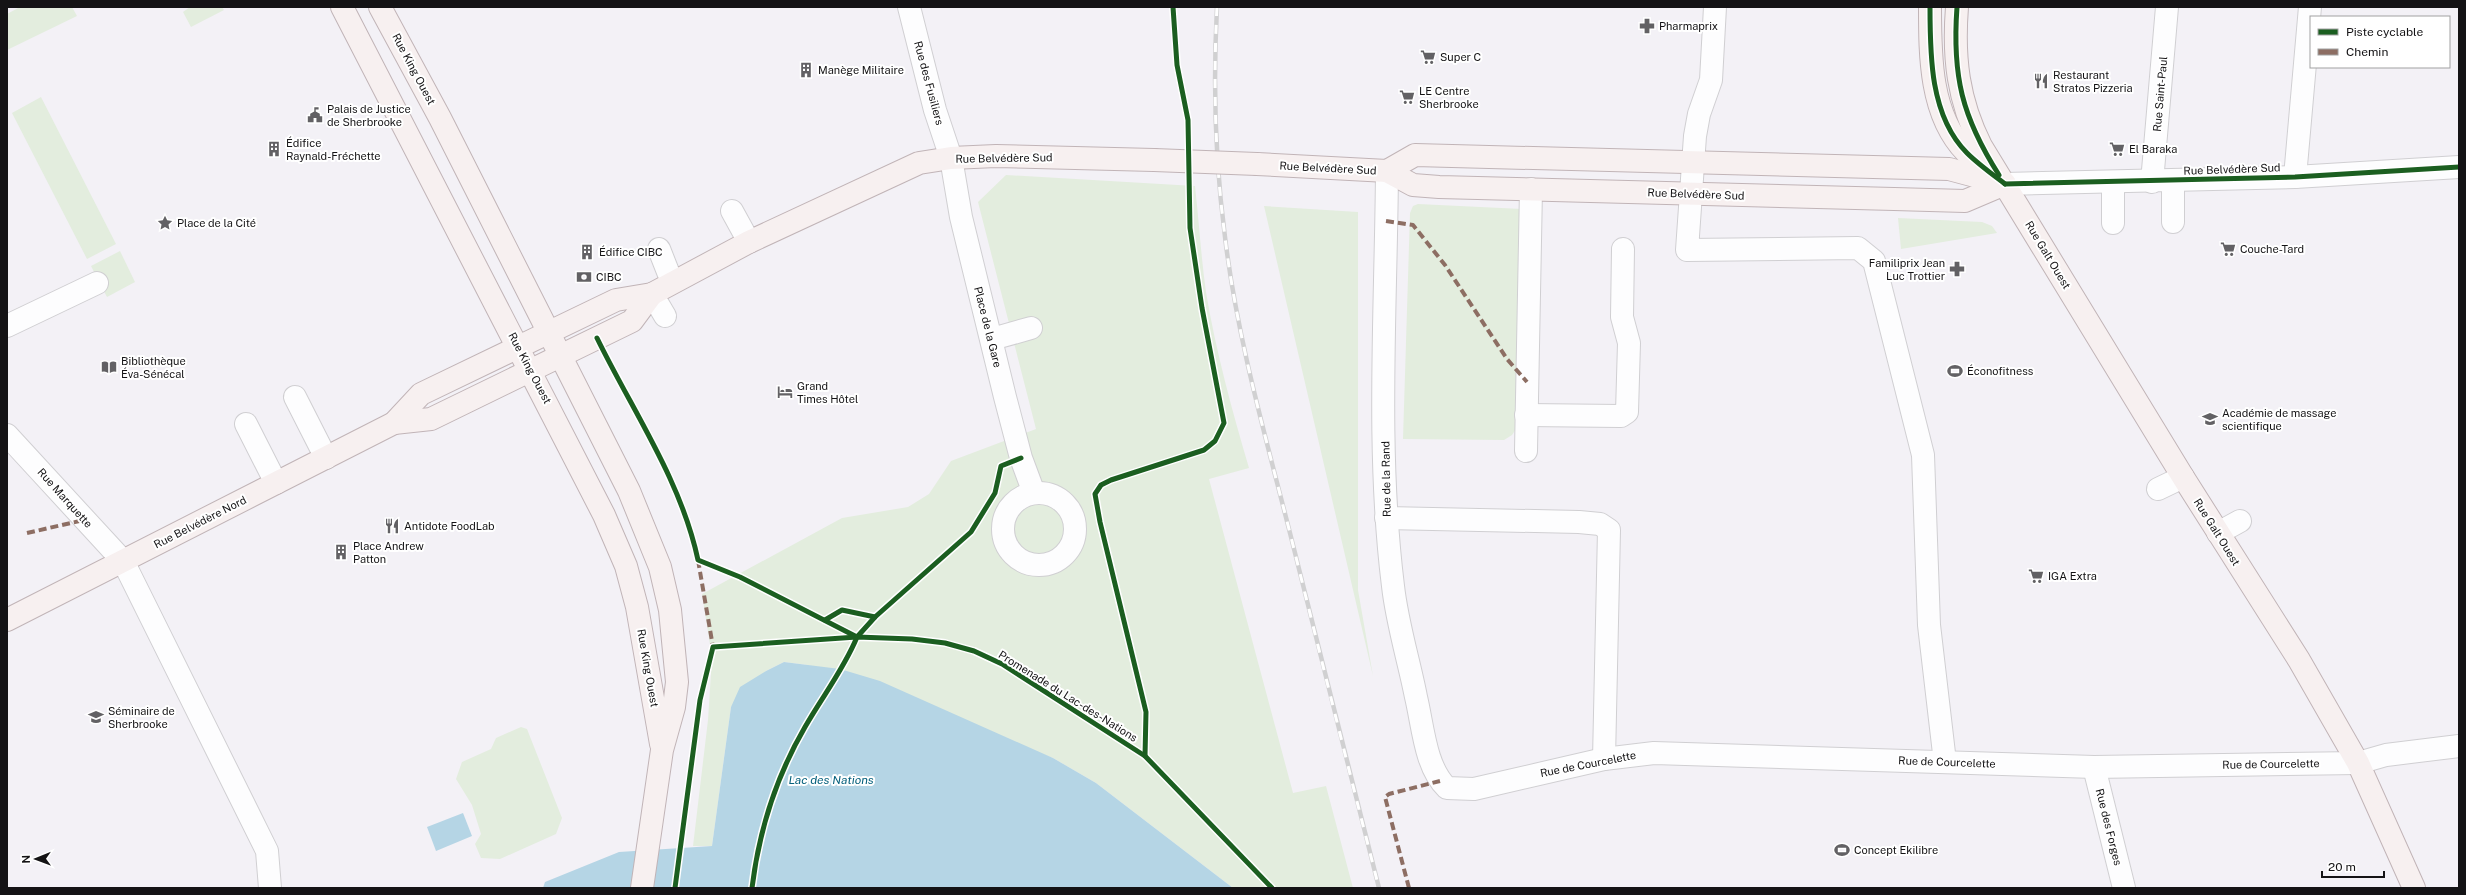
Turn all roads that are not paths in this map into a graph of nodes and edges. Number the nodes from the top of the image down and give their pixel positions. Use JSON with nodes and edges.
{"nodes":[{"id":1,"x":342,"y":7,"type":"edge"},
{"id":2,"x":380,"y":7,"type":"edge"},
{"id":3,"x":909,"y":7,"type":"edge"},
{"id":4,"x":1715,"y":7,"type":"edge"},
{"id":5,"x":1930,"y":7,"type":"edge"},
{"id":6,"x":1957,"y":7,"type":"edge"},
{"id":7,"x":2167,"y":7,"type":"edge"},
{"id":8,"x":2310,"y":7,"type":"edge"},
{"id":9,"x":951,"y":158,"type":"junction"},
{"id":10,"x":1692,"y":163,"type":"junction"},
{"id":11,"x":2459,"y":167,"type":"edge"},
{"id":12,"x":1387,"y":171,"type":"junction"},
{"id":13,"x":2295,"y":177,"type":"junction"},
{"id":14,"x":2113,"y":182,"type":"junction"},
{"id":15,"x":2163,"y":182,"type":"junction"},
{"id":16,"x":2005,"y":184,"type":"junction"},
{"id":17,"x":1531,"y":190,"type":"junction"},
{"id":18,"x":1691,"y":194,"type":"junction"},
{"id":19,"x":732,"y":211,"type":"dead end"},
{"id":20,"x":2173,"y":222,"type":"dead end"},
{"id":21,"x":2113,"y":223,"type":"dead end"},
{"id":22,"x":750,"y":242,"type":"junction"},
{"id":23,"x":658,"y":248,"type":"dead end"},
{"id":24,"x":1623,"y":249,"type":"dead end"},
{"id":25,"x":672,"y":282,"type":"junction"},
{"id":26,"x":97,"y":283,"type":"dead end"},
{"id":27,"x":652,"y":294,"type":"junction"},
{"id":28,"x":664,"y":316,"type":"dead end"},
{"id":29,"x":7,"y":326,"type":"edge"},
{"id":30,"x":1031,"y":328,"type":"dead end"},
{"id":31,"x":549,"y":332,"type":"junction"},
{"id":32,"x":992,"y":339,"type":"junction"},
{"id":33,"x":519,"y":347,"type":"junction"},
{"id":34,"x":561,"y":357,"type":"junction"},
{"id":35,"x":530,"y":370,"type":"junction"},
{"id":36,"x":295,"y":397,"type":"dead end"},
{"id":37,"x":1526,"y":415,"type":"junction"},
{"id":38,"x":394,"y":423,"type":"junction"},
{"id":39,"x":246,"y":424,"type":"dead end"},
{"id":40,"x":7,"y":435,"type":"edge"},
{"id":41,"x":1526,"y":451,"type":"dead end"},
{"id":42,"x":326,"y":458,"type":"junction"},
{"id":43,"x":2183,"y":477,"type":"junction"},
{"id":44,"x":276,"y":483,"type":"junction"},
{"id":45,"x":2158,"y":489,"type":"dead end"},
{"id":46,"x":1034,"y":493,"type":"dead end"},
{"id":47,"x":1386,"y":518,"type":"junction"},
{"id":48,"x":2240,"y":521,"type":"dead end"},
{"id":49,"x":2218,"y":533,"type":"junction"},
{"id":50,"x":123,"y":561,"type":"junction"},
{"id":51,"x":7,"y":620,"type":"edge"},
{"id":52,"x":2459,"y":746,"type":"edge"},
{"id":53,"x":662,"y":750,"type":"junction"},
{"id":54,"x":1604,"y":759,"type":"junction"},
{"id":55,"x":1945,"y":762,"type":"junction"},
{"id":56,"x":2358,"y":763,"type":"junction"},
{"id":57,"x":2094,"y":766,"type":"junction"},
{"id":58,"x":1440,"y":781,"type":"joint"},
{"id":59,"x":270,"y":888,"type":"edge"},
{"id":60,"x":642,"y":888,"type":"edge"},
{"id":61,"x":2124,"y":888,"type":"edge"},
{"id":62,"x":2414,"y":888,"type":"edge"}],
"edges":[{"from":1,"to":33,"type":"main road","name":"Rue King Ouest"},
{"from":2,"to":31,"type":"main road","name":"Rue King Ouest"},
{"from":3,"to":9,"type":"street","name":"Rue des Fusiliers"},
{"from":4,"to":10,"type":"street"},
{"from":5,"to":16,"type":"main road","name":"Rue Galt Ouest"},
{"from":6,"to":16,"type":"main road","name":"Rue Galt Ouest"},
{"from":7,"to":15,"type":"street","name":"Rue Saint-Paul"},
{"from":8,"to":13,"type":"street"},
{"from":9,"to":12,"type":"main road","name":"Rue Belvédère Sud","bridge":true},
{"from":9,"to":22,"type":"main road","name":"Rue Belvédère Sud"},
{"from":9,"to":32,"type":"street","name":"Place de la Gare"},
{"from":10,"to":12,"type":"main road","name":"Rue Belvédère Sud"},
{"from":10,"to":16,"type":"main road","name":"Rue Belvédère Sud"},
{"from":10,"to":18,"type":"street"},
{"from":11,"to":13,"type":"street","name":"Rue Belvédère Sud"},
{"from":12,"to":17,"type":"main road","name":"Rue Belvédère Sud"},
{"from":12,"to":47,"type":"street","name":"Rue de la Rand"},
{"from":13,"to":15,"type":"street","name":"Rue Belvédère Sud"},
{"from":14,"to":15,"type":"street","name":"Rue Belvédère Sud"},
{"from":14,"to":16,"type":"street","name":"Rue Belvédère Sud"},
{"from":14,"to":21,"type":"street"},
{"from":15,"to":20,"type":"street","name":"Rue Saint-Paul"},
{"from":16,"to":18,"type":"main road","name":"Rue Belvédère Sud"},
{"from":16,"to":43,"type":"main road","name":"Rue Galt Ouest"},
{"from":17,"to":18,"type":"main road","name":"Rue Belvédère Sud"},
{"from":17,"to":37,"type":"street"},
{"from":18,"to":55,"type":"street"},
{"from":19,"to":22,"type":"street"},
{"from":22,"to":25,"type":"main road","name":"Rue Belvédère Sud"},
{"from":23,"to":25,"type":"street"},
{"from":24,"to":37,"type":"street"},
{"from":25,"to":27,"type":"main road","name":"Rue Belvédère Sud"},
{"from":26,"to":29,"type":"street"},
{"from":27,"to":28,"type":"street"},
{"from":27,"to":31,"type":"main road","name":"Rue Belvédère Sud"},
{"from":27,"to":34,"type":"main road","name":"Rue Belvédère Sud"},
{"from":30,"to":32,"type":"street"},
{"from":31,"to":33,"type":"main road","name":"Rue Belvédère Nord"},
{"from":31,"to":34,"type":"main road","name":"Rue King Ouest"},
{"from":32,"to":46,"type":"street","name":"Place de la Gare"},
{"from":33,"to":35,"type":"main road","name":"Rue King Ouest"},
{"from":33,"to":38,"type":"main road","name":"Rue Belvédère Nord"},
{"from":34,"to":35,"type":"main road","name":"Rue Belvédère Nord"},
{"from":34,"to":53,"type":"main road","name":"Rue King Ouest"},
{"from":35,"to":38,"type":"main road","name":"Rue Belvédère Nord"},
{"from":35,"to":53,"type":"main road","name":"Rue King Ouest"},
{"from":36,"to":42,"type":"street"},
{"from":37,"to":41,"type":"street"},
{"from":38,"to":42,"type":"main road","name":"Rue Belvédère Nord"},
{"from":39,"to":44,"type":"street"},
{"from":40,"to":50,"type":"street","name":"Rue Marquette"},
{"from":42,"to":44,"type":"main road","name":"Rue Belvédère Nord"},
{"from":43,"to":45,"type":"street"},
{"from":43,"to":49,"type":"main road","name":"Rue Galt Ouest"},
{"from":44,"to":50,"type":"main road","name":"Rue Belvédère Nord"},
{"from":47,"to":54,"type":"street"},
{"from":47,"to":58,"type":"street","name":"Rue de la Rand"},
{"from":48,"to":49,"type":"street"},
{"from":49,"to":56,"type":"main road","name":"Rue Galt Ouest"},
{"from":50,"to":51,"type":"main road","name":"Rue Belvédère Nord"},
{"from":50,"to":59,"type":"street","name":"Rue Marquette"},
{"from":52,"to":56,"type":"street","name":"Rue de Courcelette"},
{"from":53,"to":60,"type":"main road","name":"Rue King Ouest"},
{"from":54,"to":55,"type":"street","name":"Rue de Courcelette"},
{"from":54,"to":58,"type":"street","name":"Rue de Courcelette"},
{"from":55,"to":57,"type":"street","name":"Rue de Courcelette"},
{"from":56,"to":57,"type":"street","name":"Rue de Courcelette"},
{"from":56,"to":62,"type":"main road","name":"Rue Galt Ouest"},
{"from":57,"to":61,"type":"street","name":"Rue des Forges"}]}
